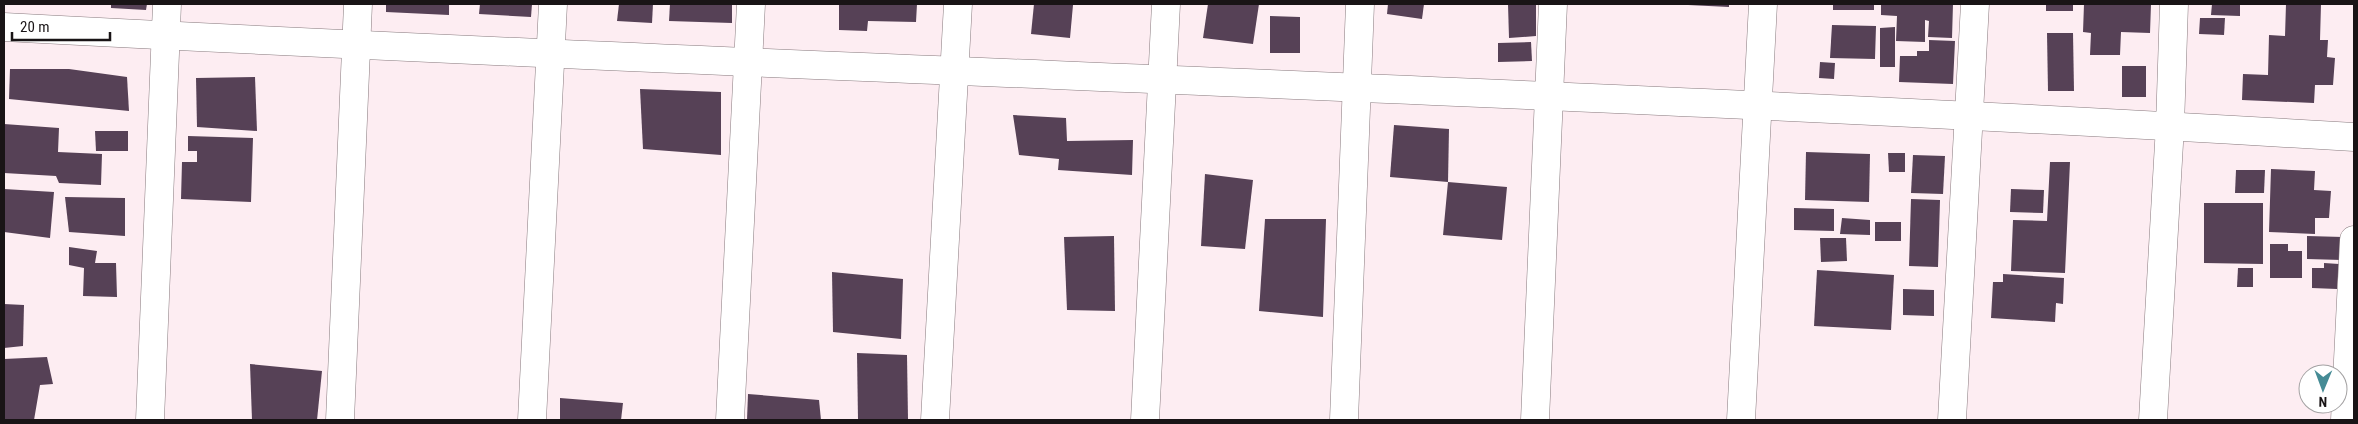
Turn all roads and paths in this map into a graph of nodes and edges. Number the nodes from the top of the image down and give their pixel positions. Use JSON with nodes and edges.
{"nodes":[{"id":1,"x":167,"y":4,"type":"edge"},
{"id":2,"x":358,"y":4,"type":"edge"},
{"id":3,"x":553,"y":4,"type":"edge"},
{"id":4,"x":751,"y":4,"type":"edge"},
{"id":5,"x":958,"y":4,"type":"edge"},
{"id":6,"x":1166,"y":4,"type":"edge"},
{"id":7,"x":1360,"y":4,"type":"edge"},
{"id":8,"x":1553,"y":4,"type":"edge"},
{"id":9,"x":1763,"y":4,"type":"edge"},
{"id":10,"x":1975,"y":4,"type":"edge"},
{"id":11,"x":2174,"y":4,"type":"edge"},
{"id":12,"x":4,"y":27,"type":"edge"},
{"id":13,"x":166,"y":36,"type":"junction"},
{"id":14,"x":357,"y":46,"type":"junction"},
{"id":15,"x":550,"y":54,"type":"junction"},
{"id":16,"x":748,"y":63,"type":"junction"},
{"id":17,"x":955,"y":72,"type":"junction"},
{"id":18,"x":1163,"y":79,"type":"junction"},
{"id":19,"x":1356,"y":88,"type":"junction"},
{"id":20,"x":1548,"y":97,"type":"junction"},
{"id":21,"x":1758,"y":106,"type":"junction"},
{"id":22,"x":1970,"y":116,"type":"junction"},
{"id":23,"x":2170,"y":126,"type":"junction"},
{"id":24,"x":2354,"y":137,"type":"edge"},
{"id":25,"x":2354,"y":240,"type":"edge"},
{"id":26,"x":150,"y":420,"type":"edge"},
{"id":27,"x":340,"y":420,"type":"edge"},
{"id":28,"x":532,"y":420,"type":"edge"},
{"id":29,"x":730,"y":420,"type":"edge"},
{"id":30,"x":936,"y":420,"type":"edge"},
{"id":31,"x":1145,"y":420,"type":"edge"},
{"id":32,"x":1344,"y":420,"type":"edge"},
{"id":33,"x":1535,"y":420,"type":"edge"},
{"id":34,"x":1741,"y":420,"type":"edge"},
{"id":35,"x":1952,"y":420,"type":"edge"},
{"id":36,"x":2154,"y":420,"type":"edge"},
{"id":37,"x":2345,"y":420,"type":"edge"}],
"edges":[{"from":1,"to":13,"type":"street"},
{"from":2,"to":14,"type":"street"},
{"from":3,"to":15,"type":"street"},
{"from":4,"to":16,"type":"street"},
{"from":5,"to":17,"type":"street"},
{"from":6,"to":18,"type":"street"},
{"from":7,"to":19,"type":"street"},
{"from":8,"to":20,"type":"street"},
{"from":9,"to":21,"type":"street"},
{"from":10,"to":22,"type":"street"},
{"from":11,"to":23,"type":"street"},
{"from":12,"to":13,"type":"street"},
{"from":13,"to":14,"type":"street"},
{"from":13,"to":26,"type":"street"},
{"from":14,"to":15,"type":"street"},
{"from":14,"to":27,"type":"street"},
{"from":15,"to":16,"type":"street"},
{"from":15,"to":28,"type":"street"},
{"from":16,"to":17,"type":"street"},
{"from":16,"to":29,"type":"street"},
{"from":17,"to":18,"type":"street"},
{"from":17,"to":30,"type":"street"},
{"from":18,"to":19,"type":"street"},
{"from":18,"to":31,"type":"street"},
{"from":19,"to":20,"type":"street"},
{"from":19,"to":32,"type":"street"},
{"from":20,"to":21,"type":"street"},
{"from":20,"to":33,"type":"street"},
{"from":21,"to":22,"type":"street"},
{"from":21,"to":34,"type":"street"},
{"from":22,"to":23,"type":"street"},
{"from":22,"to":35,"type":"street"},
{"from":23,"to":24,"type":"street"},
{"from":23,"to":36,"type":"street"},
{"from":25,"to":37,"type":"street"}]}
